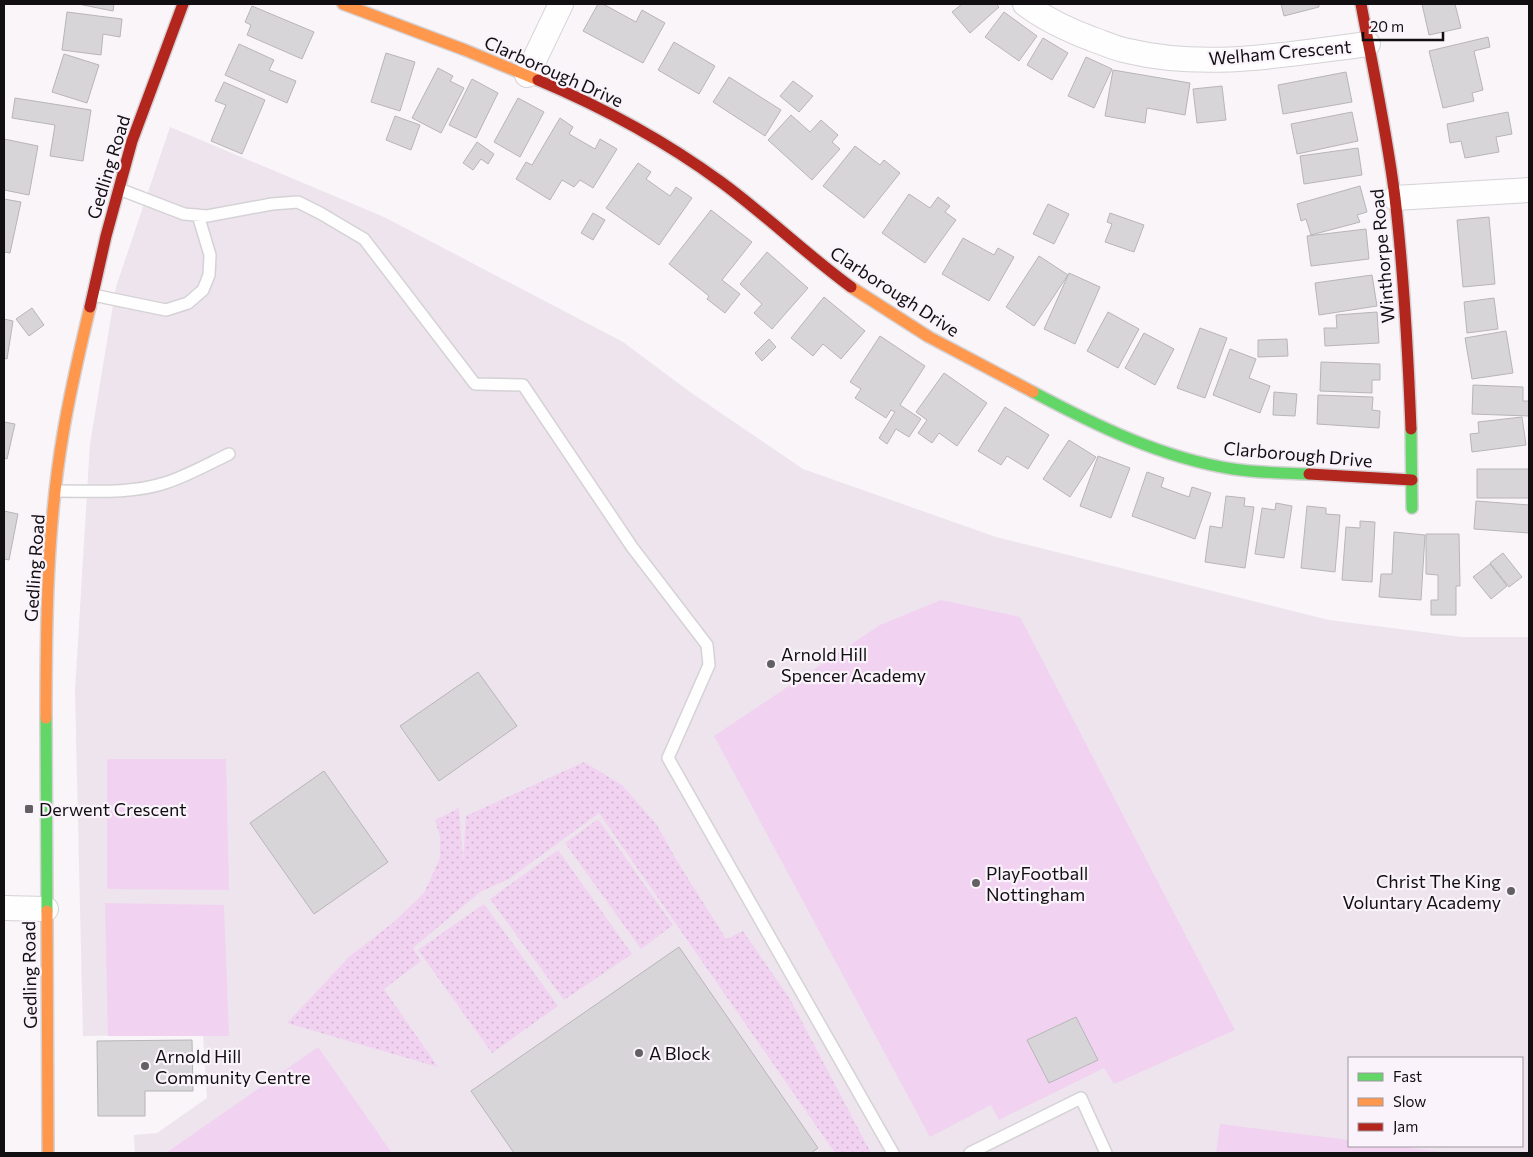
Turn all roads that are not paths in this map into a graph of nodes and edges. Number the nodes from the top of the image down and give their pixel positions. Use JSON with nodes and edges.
{"nodes":[{"id":1,"x":183,"y":4,"type":"edge"},
{"id":2,"x":344,"y":4,"type":"edge"},
{"id":3,"x":561,"y":4,"type":"edge"},
{"id":4,"x":1025,"y":4,"type":"edge"},
{"id":5,"x":1361,"y":4,"type":"edge"},
{"id":6,"x":1368,"y":44,"type":"junction"},
{"id":7,"x":527,"y":75,"type":"junction"},
{"id":8,"x":119,"y":189,"type":"junction"},
{"id":9,"x":1529,"y":190,"type":"edge"},
{"id":10,"x":1395,"y":198,"type":"junction"},
{"id":11,"x":198,"y":215,"type":"junction"},
{"id":12,"x":91,"y":294,"type":"junction"},
{"id":13,"x":229,"y":454,"type":"dead end"},
{"id":14,"x":1412,"y":480,"type":"junction"},
{"id":15,"x":57,"y":491,"type":"junction"},
{"id":16,"x":1412,"y":508,"type":"dead end"},
{"id":17,"x":4,"y":908,"type":"edge"},
{"id":18,"x":46,"y":909,"type":"junction"},
{"id":19,"x":48,"y":1153,"type":"edge"},
{"id":20,"x":893,"y":1153,"type":"edge"},
{"id":21,"x":971,"y":1153,"type":"edge"},
{"id":22,"x":1106,"y":1153,"type":"edge"}],
"edges":[{"from":1,"to":8,"type":"street","name":"Gedling Road"},
{"from":2,"to":7,"type":"street","name":"Clarborough Drive"},
{"from":3,"to":7,"type":"street"},
{"from":4,"to":6,"type":"street","name":"Welham Crescent"},
{"from":5,"to":6,"type":"street","name":"Winthorpe Road"},
{"from":6,"to":10,"type":"street","name":"Winthorpe Road"},
{"from":7,"to":14,"type":"street","name":"Clarborough Drive"},
{"from":8,"to":11,"type":"lane"},
{"from":8,"to":12,"type":"street","name":"Gedling Road"},
{"from":9,"to":10,"type":"street"},
{"from":10,"to":14,"type":"street","name":"Winthorpe Road"},
{"from":11,"to":12,"type":"lane"},
{"from":11,"to":20,"type":"lane"},
{"from":12,"to":15,"type":"street","name":"Gedling Road"},
{"from":13,"to":15,"type":"lane"},
{"from":14,"to":16,"type":"street","name":"Winthorpe Road"},
{"from":15,"to":18,"type":"street","name":"Gedling Road"},
{"from":17,"to":18,"type":"street"},
{"from":18,"to":19,"type":"street","name":"Gedling Road"},
{"from":21,"to":22,"type":"lane"}]}
